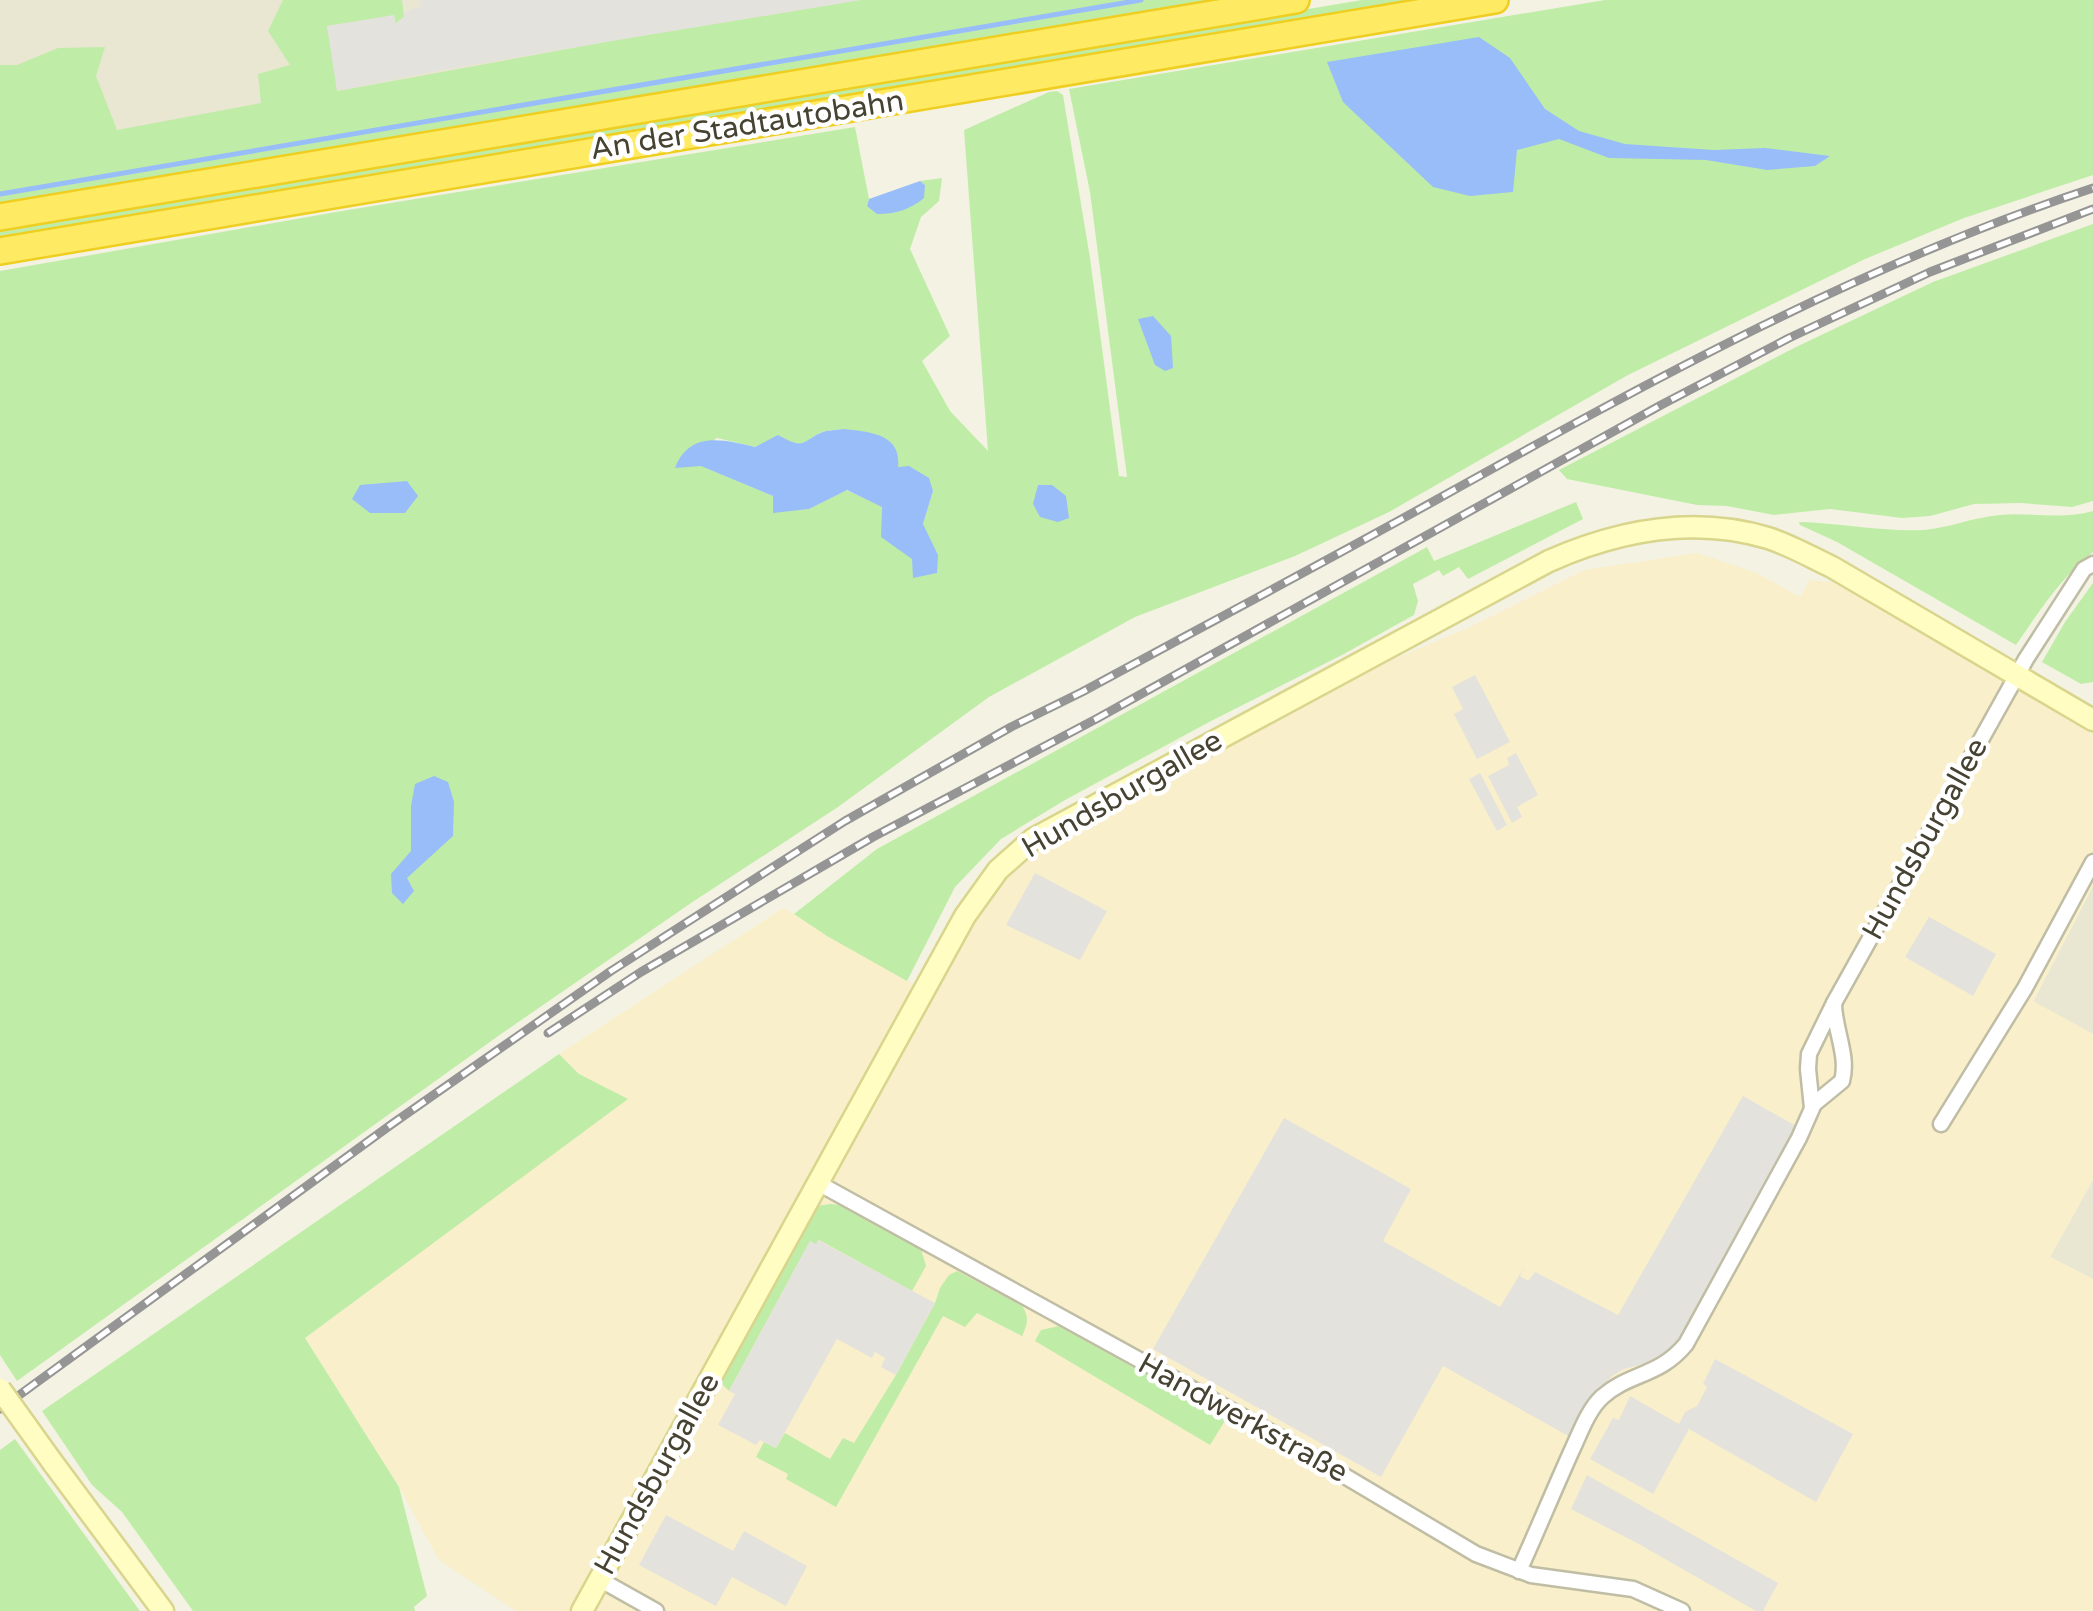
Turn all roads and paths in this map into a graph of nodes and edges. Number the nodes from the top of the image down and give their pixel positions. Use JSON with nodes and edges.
{"nodes":[{"id":1,"x":1296,"y":0,"type":"edge"},
{"id":2,"x":1495,"y":0,"type":"edge"},
{"id":3,"x":0,"y":217,"type":"edge"},
{"id":4,"x":0,"y":251,"type":"edge"},
{"id":5,"x":2093,"y":564,"type":"edge"},
{"id":6,"x":2016,"y":676,"type":"junction"},
{"id":7,"x":2093,"y":720,"type":"edge"},
{"id":8,"x":2093,"y":862,"type":"edge"},
{"id":9,"x":2088,"y":885,"type":"edge"},
{"id":10,"x":1834,"y":1003,"type":"junction"},
{"id":11,"x":1812,"y":1108,"type":"junction"},
{"id":12,"x":1941,"y":1124,"type":"dead end"},
{"id":13,"x":818,"y":1184,"type":"junction"},
{"id":14,"x":0,"y":1390,"type":"edge"},
{"id":15,"x":1519,"y":1571,"type":"junction"},
{"id":16,"x":598,"y":1579,"type":"junction"},
{"id":17,"x":163,"y":1611,"type":"edge"},
{"id":18,"x":582,"y":1611,"type":"edge"},
{"id":19,"x":656,"y":1611,"type":"edge"},
{"id":20,"x":1682,"y":1611,"type":"edge"}],
"edges":[{"from":1,"to":3,"type":"highway","name":"An der Stadtautobahn"},
{"from":2,"to":4,"type":"highway","name":"An der Stadtautobahn"},
{"from":5,"to":6,"type":"street"},
{"from":6,"to":7,"type":"street","name":"Hundsburgallee"},
{"from":6,"to":10,"type":"street","name":"Hundsburgallee"},
{"from":6,"to":13,"type":"street","name":"Hundsburgallee"},
{"from":8,"to":9,"type":"street"},
{"from":9,"to":12,"type":"street"},
{"from":10,"to":11,"type":"street","name":"Hundsburgallee"},
{"from":10,"to":11,"type":"street","name":"Hundsburgallee"},
{"from":11,"to":15,"type":"street","name":"Hundsburgallee"},
{"from":13,"to":15,"type":"street","name":"Handwerkstraße"},
{"from":13,"to":16,"type":"street","name":"Hundsburgallee"},
{"from":14,"to":17,"type":"street","bridge":true},
{"from":15,"to":20,"type":"street","name":"Handwerkstraße"},
{"from":16,"to":18,"type":"street","name":"Hundsburgallee"},
{"from":16,"to":19,"type":"street"}]}
